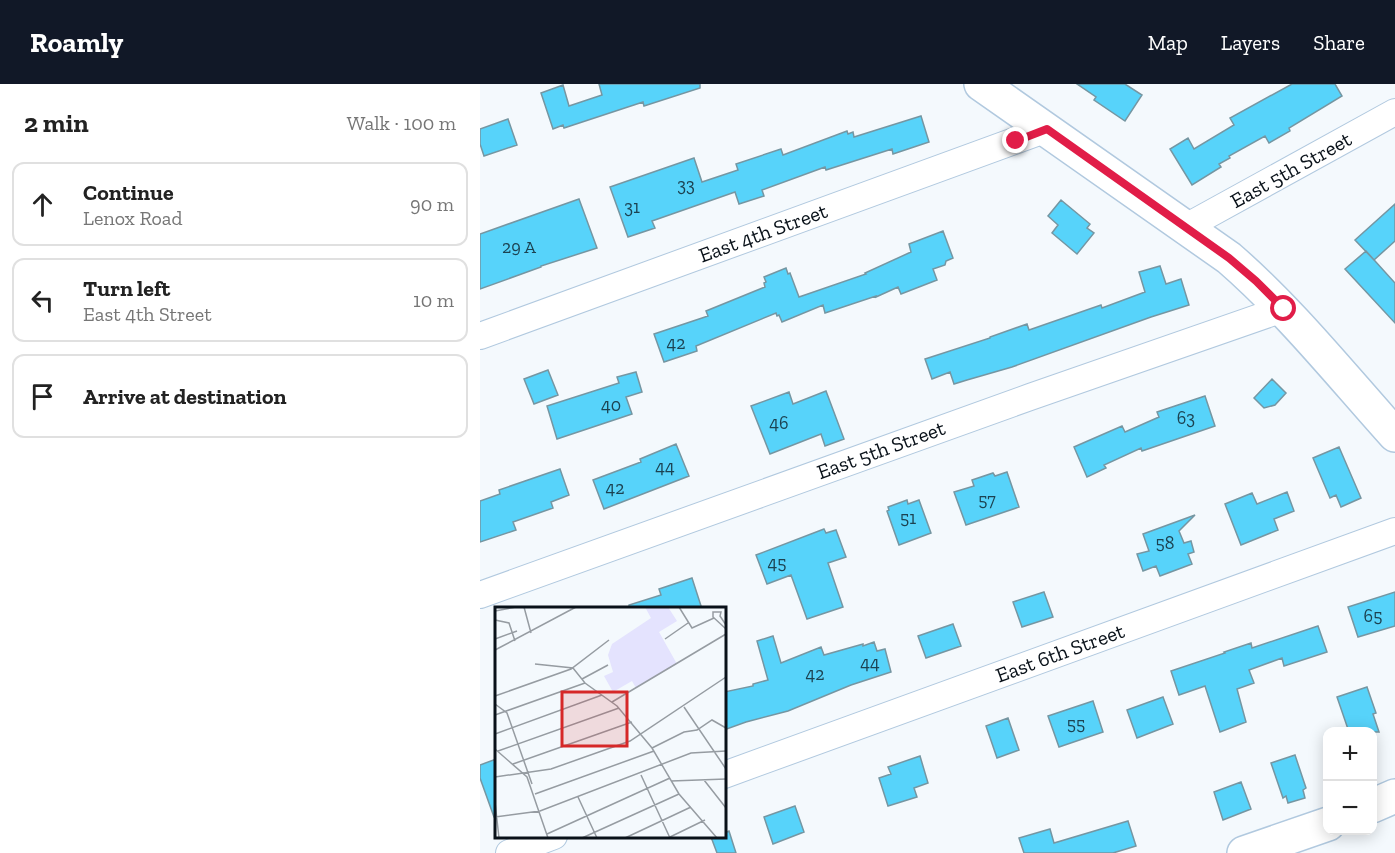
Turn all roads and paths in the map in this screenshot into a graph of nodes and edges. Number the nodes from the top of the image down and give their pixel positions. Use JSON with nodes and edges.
{"nodes":[{"id":1,"x":981,"y":84,"type":"edge"},
{"id":2,"x":1395,"y":112,"type":"edge"},
{"id":3,"x":1047,"y":129,"type":"junction"},
{"id":4,"x":1186,"y":227,"type":"junction"},
{"id":5,"x":1284,"y":309,"type":"junction"},
{"id":6,"x":480,"y":336,"type":"edge"},
{"id":7,"x":1395,"y":435,"type":"edge"},
{"id":8,"x":1395,"y":531,"type":"edge"},
{"id":9,"x":480,"y":596,"type":"edge"},
{"id":10,"x":726,"y":774,"type":"edge"},
{"id":11,"x":1395,"y":796,"type":"edge"},
{"id":12,"x":1377,"y":804,"type":"edge"},
{"id":13,"x":1323,"y":826,"type":"edge"},
{"id":14,"x":551,"y":838,"type":"edge"},
{"id":15,"x":509,"y":853,"type":"edge"},
{"id":16,"x":1244,"y":853,"type":"edge"}],
"edges":[{"from":1,"to":3,"type":"street"},
{"from":2,"to":4,"type":"street","name":"East 5th Street"},
{"from":3,"to":4,"type":"street"},
{"from":3,"to":6,"type":"street","name":"East 4th Street"},
{"from":4,"to":5,"type":"street"},
{"from":5,"to":7,"type":"street"},
{"from":5,"to":9,"type":"street","name":"East 5th Street"},
{"from":8,"to":10,"type":"street","name":"East 6th Street"},
{"from":11,"to":12,"type":"street"},
{"from":13,"to":16,"type":"street"},
{"from":14,"to":15,"type":"street"}]}
